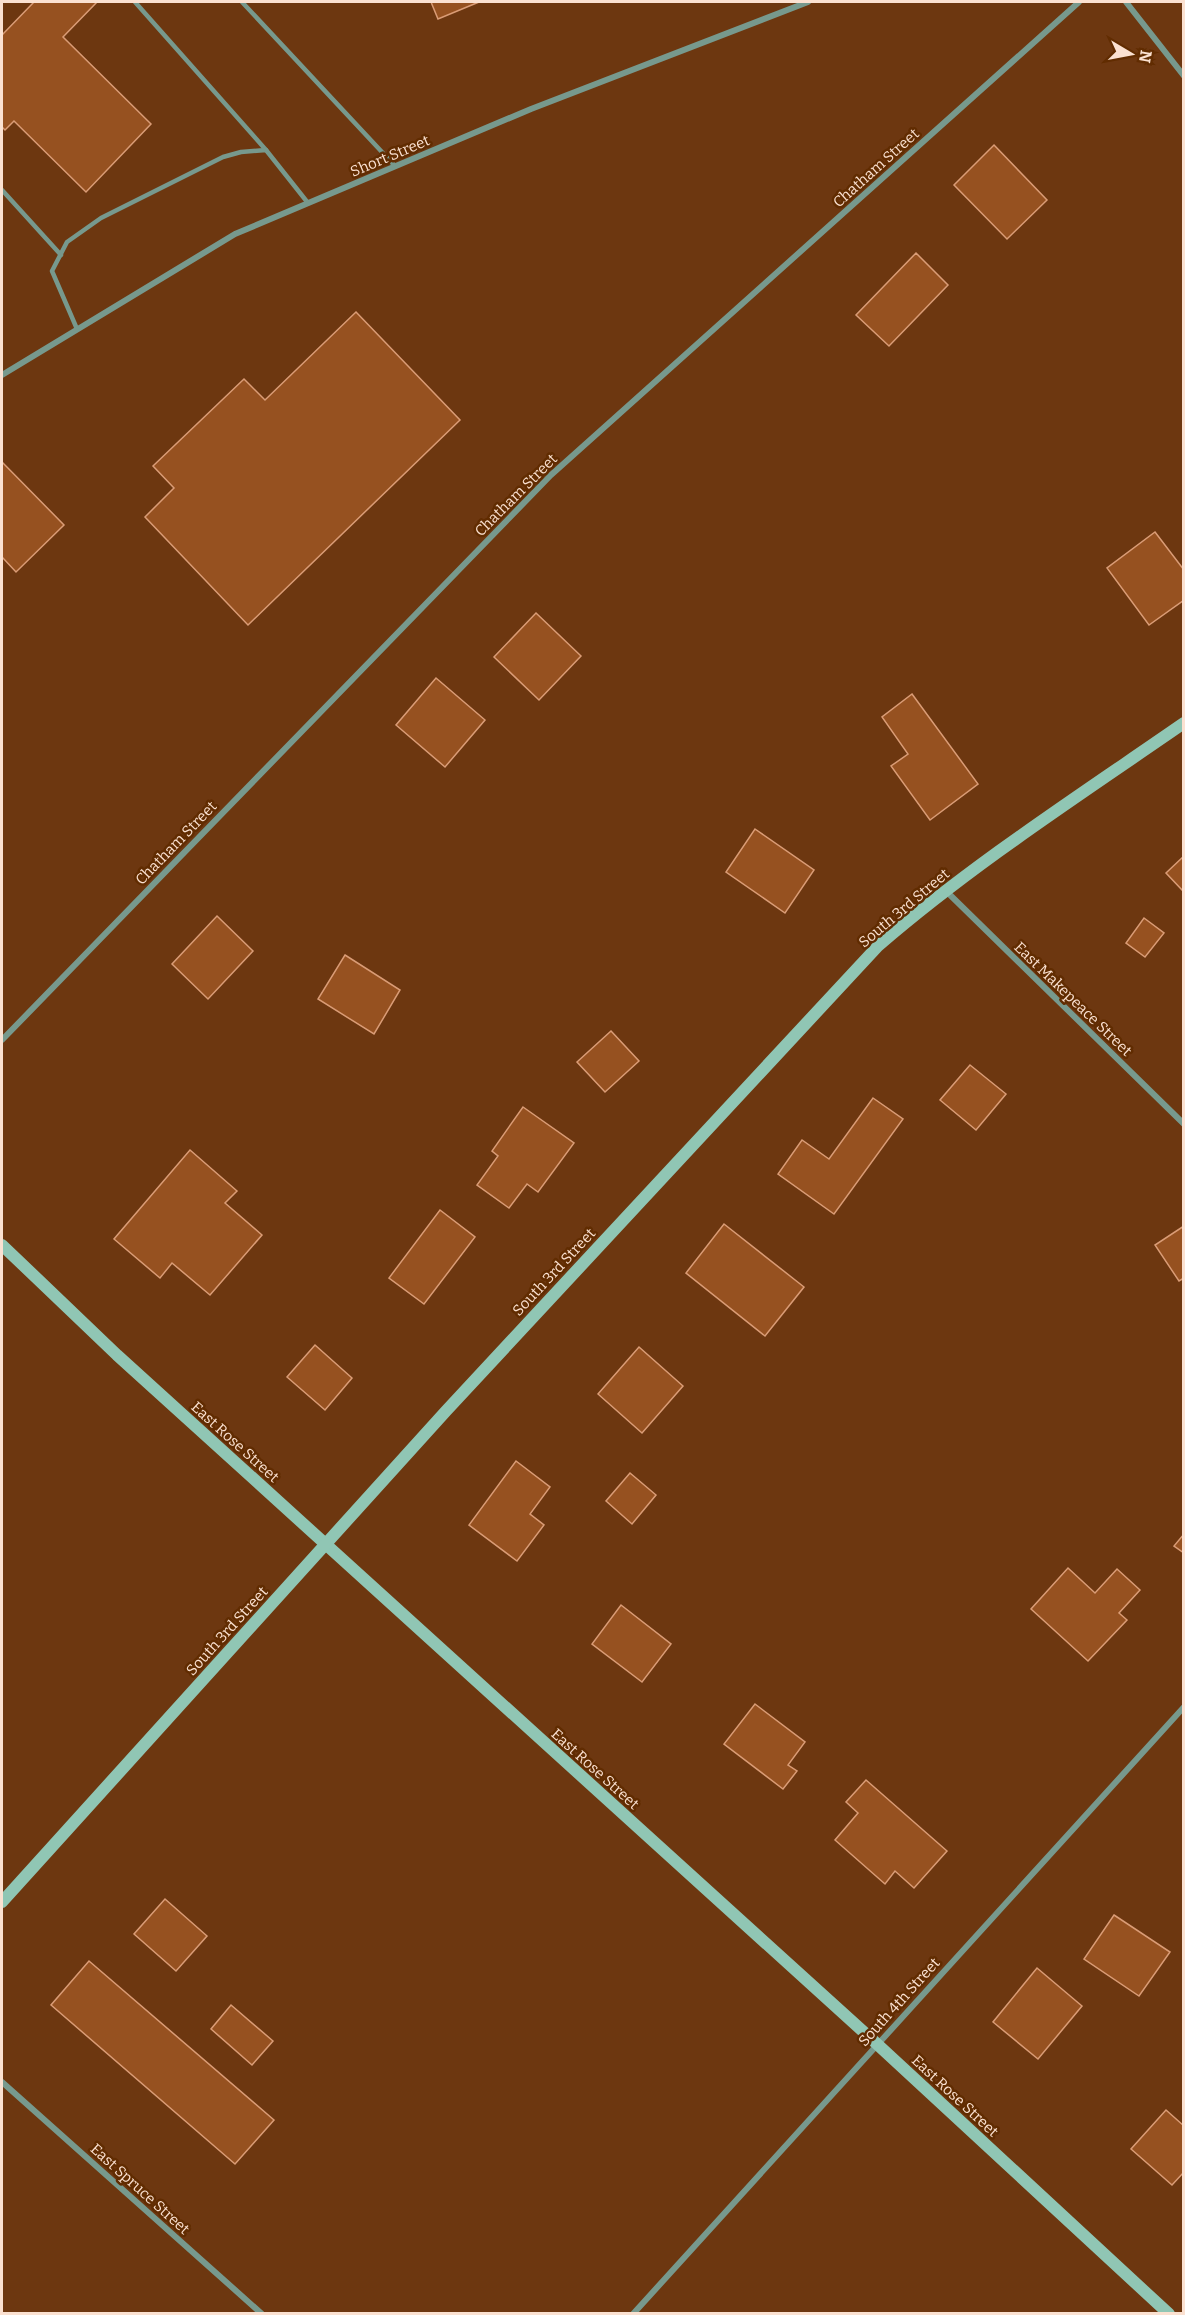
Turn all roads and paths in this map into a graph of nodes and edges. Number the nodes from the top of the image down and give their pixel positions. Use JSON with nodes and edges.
{"nodes":[{"id":1,"x":135,"y":2,"type":"edge"},
{"id":2,"x":242,"y":2,"type":"edge"},
{"id":3,"x":808,"y":2,"type":"edge"},
{"id":4,"x":1079,"y":2,"type":"edge"},
{"id":5,"x":1126,"y":2,"type":"edge"},
{"id":6,"x":1184,"y":76,"type":"edge"},
{"id":7,"x":266,"y":150,"type":"junction"},
{"id":8,"x":395,"y":166,"type":"junction"},
{"id":9,"x":2,"y":190,"type":"edge"},
{"id":10,"x":308,"y":203,"type":"junction"},
{"id":11,"x":61,"y":255,"type":"junction"},
{"id":12,"x":77,"y":330,"type":"junction"},
{"id":13,"x":2,"y":375,"type":"edge"},
{"id":14,"x":1184,"y":723,"type":"edge"},
{"id":15,"x":946,"y":891,"type":"junction"},
{"id":16,"x":2,"y":1040,"type":"edge"},
{"id":17,"x":1184,"y":1124,"type":"edge"},
{"id":18,"x":2,"y":1245,"type":"edge"},
{"id":19,"x":325,"y":1545,"type":"junction"},
{"id":20,"x":1184,"y":1707,"type":"edge"},
{"id":21,"x":2,"y":1902,"type":"edge"},
{"id":22,"x":877,"y":2044,"type":"junction"},
{"id":23,"x":2,"y":2082,"type":"edge"},
{"id":24,"x":262,"y":2313,"type":"edge"},
{"id":25,"x":633,"y":2313,"type":"edge"},
{"id":26,"x":1169,"y":2313,"type":"edge"}],
"edges":[{"from":1,"to":7,"type":"lane"},
{"from":2,"to":8,"type":"lane"},
{"from":3,"to":8,"type":"street","name":"Short Street"},
{"from":4,"to":16,"type":"street","name":"Chatham Street"},
{"from":5,"to":6,"type":"street"},
{"from":7,"to":10,"type":"lane"},
{"from":7,"to":11,"type":"lane"},
{"from":8,"to":10,"type":"street","name":"Short Street"},
{"from":9,"to":11,"type":"lane"},
{"from":10,"to":12,"type":"street","name":"Short Street"},
{"from":11,"to":12,"type":"lane"},
{"from":12,"to":13,"type":"street","name":"Short Street"},
{"from":14,"to":15,"type":"street","name":"South 3rd Street"},
{"from":15,"to":17,"type":"street","name":"East Makepeace Street"},
{"from":15,"to":19,"type":"street","name":"South 3rd Street"},
{"from":18,"to":19,"type":"street","name":"East Rose Street"},
{"from":19,"to":21,"type":"street","name":"South 3rd Street"},
{"from":19,"to":22,"type":"street","name":"East Rose Street"},
{"from":20,"to":22,"type":"street","name":"South 4th Street"},
{"from":22,"to":25,"type":"street","name":"South 4th Street"},
{"from":22,"to":26,"type":"street","name":"East Rose Street"},
{"from":23,"to":24,"type":"street","name":"East Spruce Street"}]}
